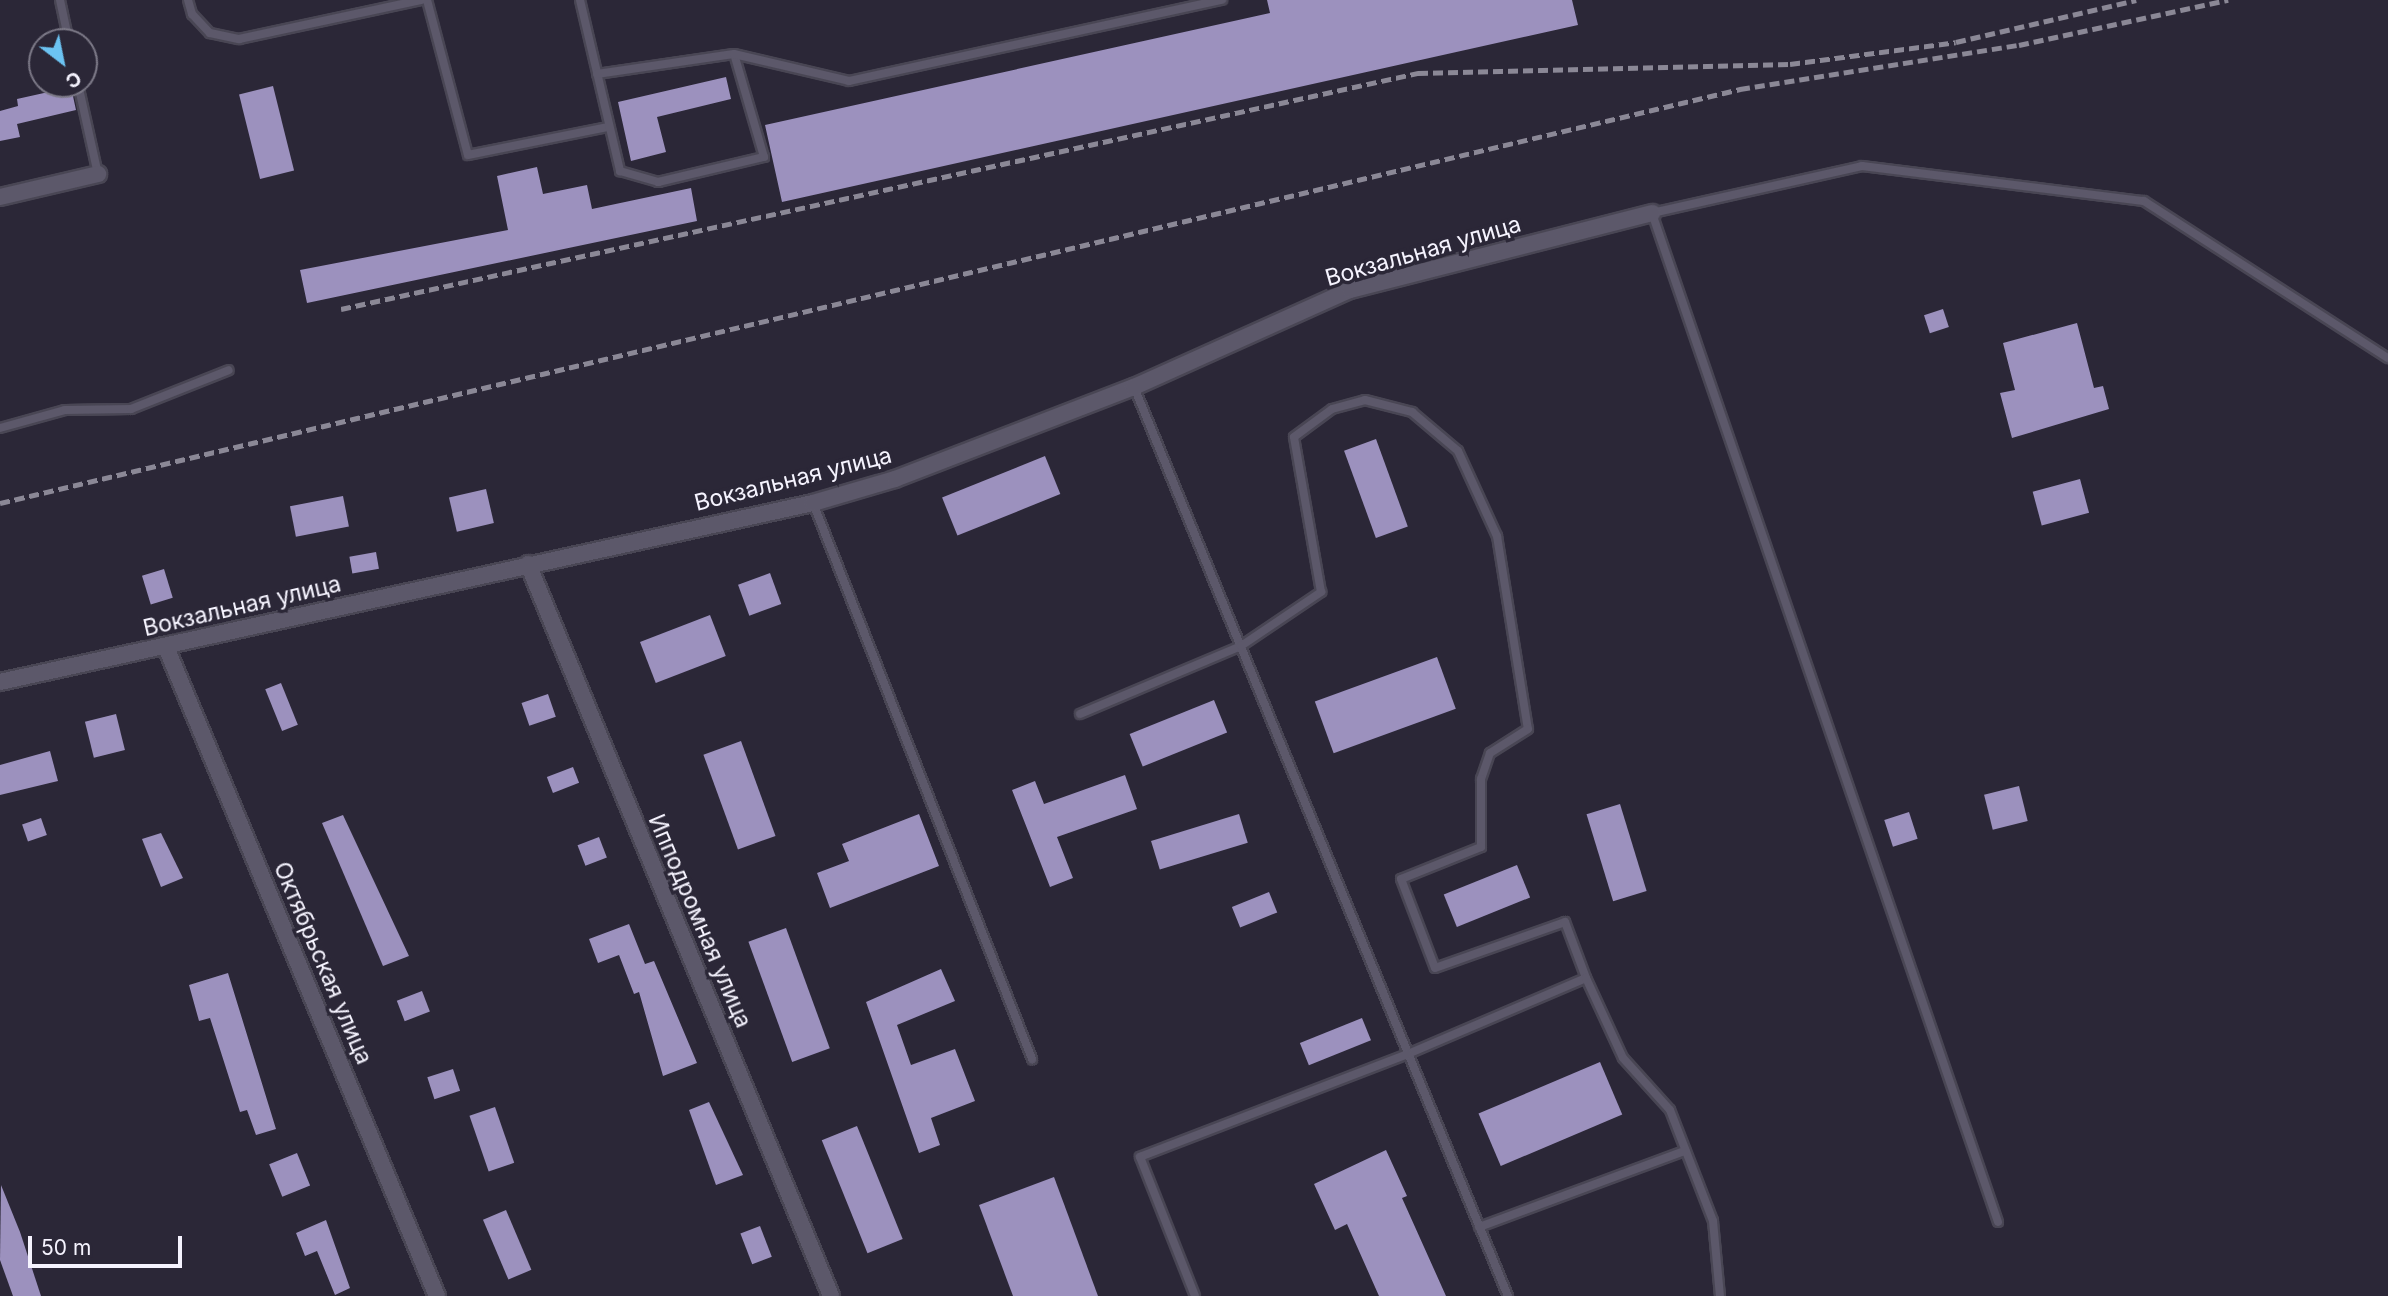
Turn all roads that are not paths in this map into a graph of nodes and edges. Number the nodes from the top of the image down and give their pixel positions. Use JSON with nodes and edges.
{"nodes":[{"id":1,"x":60,"y":0,"type":"edge"},
{"id":2,"x":188,"y":0,"type":"edge"},
{"id":3,"x":421,"y":0,"type":"edge"},
{"id":4,"x":427,"y":0,"type":"edge"},
{"id":5,"x":580,"y":0,"type":"edge"},
{"id":6,"x":1222,"y":0,"type":"edge"},
{"id":7,"x":66,"y":28,"type":"edge"},
{"id":8,"x":734,"y":54,"type":"junction"},
{"id":9,"x":597,"y":74,"type":"junction"},
{"id":10,"x":81,"y":98,"type":"edge"},
{"id":11,"x":608,"y":127,"type":"junction"},
{"id":12,"x":98,"y":174,"type":"joint"},
{"id":13,"x":0,"y":197,"type":"edge"},
{"id":14,"x":1652,"y":213,"type":"junction"},
{"id":15,"x":2388,"y":358,"type":"edge"},
{"id":16,"x":229,"y":370,"type":"dead end"},
{"id":17,"x":1135,"y":387,"type":"junction"},
{"id":18,"x":0,"y":428,"type":"edge"},
{"id":19,"x":813,"y":503,"type":"junction"},
{"id":20,"x":527,"y":564,"type":"junction"},
{"id":21,"x":1241,"y":646,"type":"junction"},
{"id":22,"x":166,"y":647,"type":"junction"},
{"id":23,"x":0,"y":682,"type":"edge"},
{"id":24,"x":1080,"y":714,"type":"dead end"},
{"id":25,"x":1586,"y":978,"type":"junction"},
{"id":26,"x":1408,"y":1054,"type":"junction"},
{"id":27,"x":1031,"y":1059,"type":"dead end"},
{"id":28,"x":1685,"y":1151,"type":"junction"},
{"id":29,"x":1998,"y":1222,"type":"dead end"},
{"id":30,"x":1479,"y":1227,"type":"junction"},
{"id":31,"x":437,"y":1296,"type":"edge"},
{"id":32,"x":831,"y":1296,"type":"edge"},
{"id":33,"x":1195,"y":1296,"type":"edge"},
{"id":34,"x":1508,"y":1296,"type":"edge"},
{"id":35,"x":1720,"y":1296,"type":"edge"}],
"edges":[{"from":1,"to":7,"type":"lane"},
{"from":2,"to":3,"type":"lane"},
{"from":4,"to":11,"type":"lane"},
{"from":5,"to":9,"type":"lane"},
{"from":6,"to":8,"type":"lane"},
{"from":8,"to":9,"type":"lane"},
{"from":8,"to":11,"type":"lane"},
{"from":9,"to":11,"type":"lane"},
{"from":10,"to":12,"type":"lane"},
{"from":12,"to":13,"type":"street"},
{"from":14,"to":15,"type":"lane"},
{"from":14,"to":17,"type":"street","name":"Вокзальная улица"},
{"from":14,"to":29,"type":"lane"},
{"from":16,"to":18,"type":"lane"},
{"from":17,"to":19,"type":"street","name":"Вокзальная улица"},
{"from":17,"to":21,"type":"lane"},
{"from":19,"to":20,"type":"street","name":"Вокзальная улица"},
{"from":19,"to":27,"type":"lane"},
{"from":20,"to":22,"type":"street","name":"Вокзальная улица"},
{"from":20,"to":32,"type":"street","name":"Ипподромная улица"},
{"from":21,"to":24,"type":"lane"},
{"from":21,"to":25,"type":"lane"},
{"from":21,"to":26,"type":"lane"},
{"from":22,"to":23,"type":"street","name":"Вокзальная улица"},
{"from":22,"to":31,"type":"street","name":"Октябрьская улица"},
{"from":25,"to":26,"type":"lane"},
{"from":25,"to":28,"type":"lane"},
{"from":26,"to":30,"type":"lane"},
{"from":26,"to":33,"type":"lane"},
{"from":28,"to":30,"type":"lane"},
{"from":28,"to":35,"type":"lane"},
{"from":30,"to":34,"type":"lane"}]}
